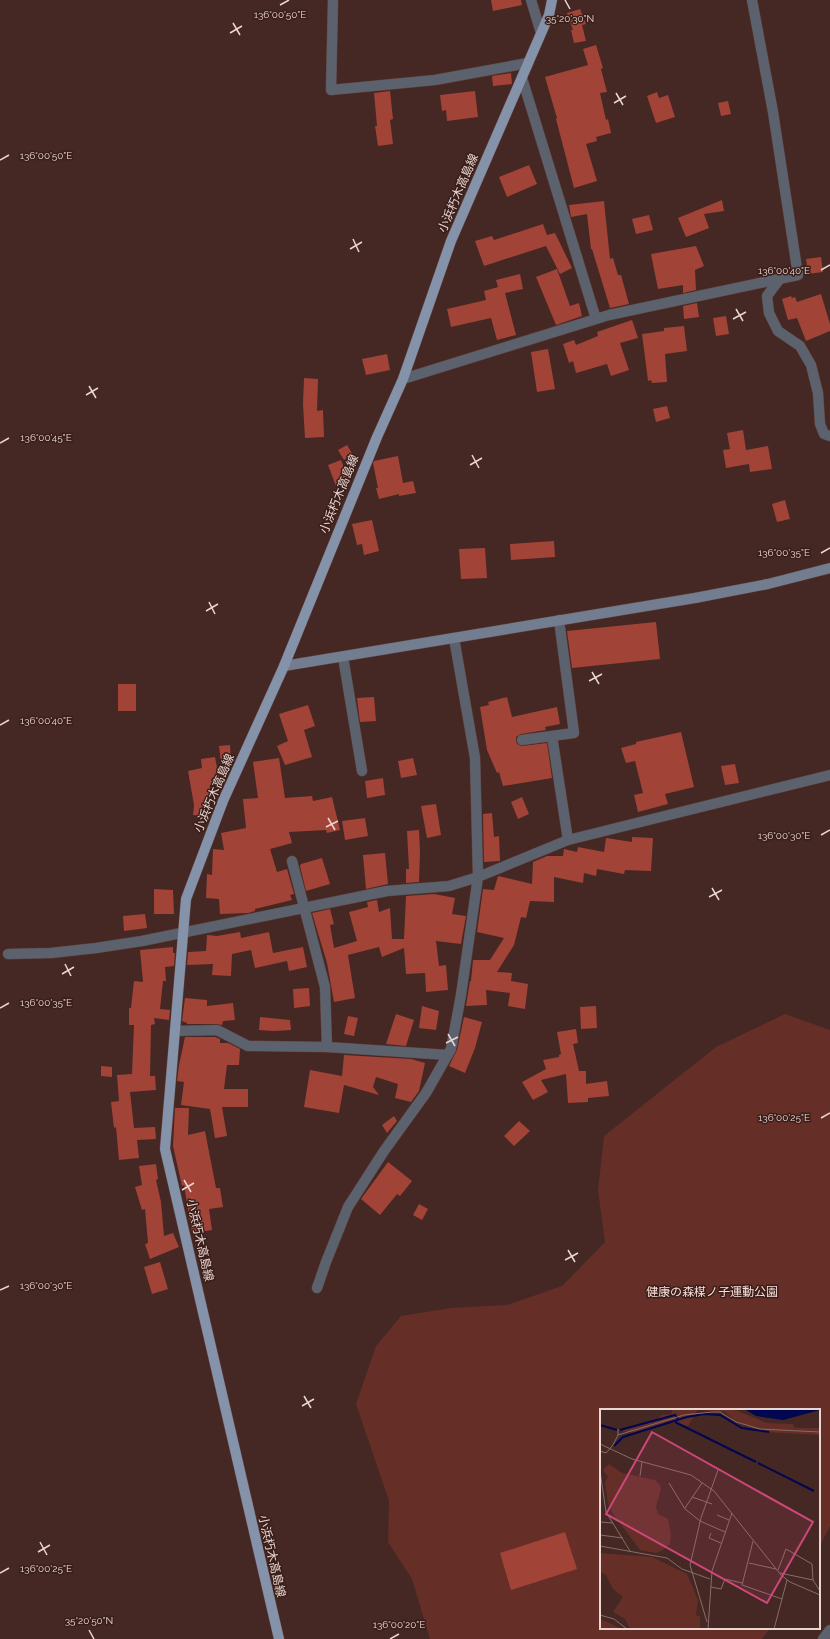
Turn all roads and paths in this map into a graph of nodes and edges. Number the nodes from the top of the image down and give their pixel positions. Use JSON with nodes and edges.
{"nodes":[{"id":1,"x":332,"y":0,"type":"edge"},
{"id":2,"x":531,"y":0,"type":"edge"},
{"id":3,"x":552,"y":0,"type":"edge"},
{"id":4,"x":752,"y":0,"type":"edge"},
{"id":5,"x":541,"y":33,"type":"junction"},
{"id":6,"x":528,"y":63,"type":"junction"},
{"id":7,"x":522,"y":78,"type":"junction"},
{"id":8,"x":779,"y":280,"type":"junction"},
{"id":9,"x":596,"y":319,"type":"junction"},
{"id":10,"x":403,"y":379,"type":"junction"},
{"id":11,"x":830,"y":436,"type":"edge"},
{"id":12,"x":830,"y":568,"type":"edge"},
{"id":13,"x":560,"y":620,"type":"junction"},
{"id":14,"x":454,"y":638,"type":"junction"},
{"id":15,"x":344,"y":657,"type":"junction"},
{"id":16,"x":284,"y":666,"type":"junction"},
{"id":17,"x":552,"y":736,"type":"junction"},
{"id":18,"x":522,"y":740,"type":"dead end"},
{"id":19,"x":362,"y":771,"type":"dead end"},
{"id":20,"x":830,"y":775,"type":"edge"},
{"id":21,"x":568,"y":840,"type":"junction"},
{"id":22,"x":292,"y":861,"type":"dead end"},
{"id":23,"x":478,"y":877,"type":"junction"},
{"id":24,"x":304,"y":908,"type":"junction"},
{"id":25,"x":183,"y":932,"type":"junction"},
{"id":26,"x":8,"y":954,"type":"dead end"},
{"id":27,"x":175,"y":1031,"type":"junction"},
{"id":28,"x":327,"y":1047,"type":"junction"},
{"id":29,"x":448,"y":1055,"type":"junction"},
{"id":30,"x":317,"y":1288,"type":"dead end"},
{"id":31,"x":830,"y":1630,"type":"edge"},
{"id":32,"x":279,"y":1639,"type":"edge"},
{"id":33,"x":823,"y":1639,"type":"edge"}],
"edges":[{"from":1,"to":6,"type":"street"},
{"from":2,"to":5,"type":"street"},
{"from":3,"to":5,"type":"main road","name":"小浜朽木高島線"},
{"from":4,"to":8,"type":"street"},
{"from":5,"to":6,"type":"main road","name":"小浜朽木高島線"},
{"from":6,"to":7,"type":"main road","name":"小浜朽木高島線"},
{"from":7,"to":9,"type":"street"},
{"from":7,"to":10,"type":"main road","name":"小浜朽木高島線"},
{"from":8,"to":9,"type":"street"},
{"from":8,"to":11,"type":"street"},
{"from":9,"to":10,"type":"street"},
{"from":10,"to":16,"type":"main road","name":"小浜朽木高島線"},
{"from":12,"to":13,"type":"main road"},
{"from":13,"to":14,"type":"main road"},
{"from":13,"to":17,"type":"street"},
{"from":14,"to":15,"type":"main road"},
{"from":14,"to":23,"type":"street"},
{"from":15,"to":16,"type":"main road"},
{"from":15,"to":19,"type":"street"},
{"from":16,"to":25,"type":"main road","name":"小浜朽木高島線"},
{"from":17,"to":18,"type":"street"},
{"from":17,"to":21,"type":"street"},
{"from":20,"to":21,"type":"street"},
{"from":21,"to":23,"type":"street"},
{"from":22,"to":24,"type":"street"},
{"from":23,"to":24,"type":"street"},
{"from":23,"to":29,"type":"street"},
{"from":24,"to":25,"type":"street"},
{"from":24,"to":28,"type":"street"},
{"from":25,"to":26,"type":"street"},
{"from":25,"to":27,"type":"main road","name":"小浜朽木高島線"},
{"from":27,"to":28,"type":"street"},
{"from":27,"to":32,"type":"main road","name":"小浜朽木高島線"},
{"from":28,"to":29,"type":"street"},
{"from":29,"to":30,"type":"street"},
{"from":31,"to":33,"type":"street"}]}
